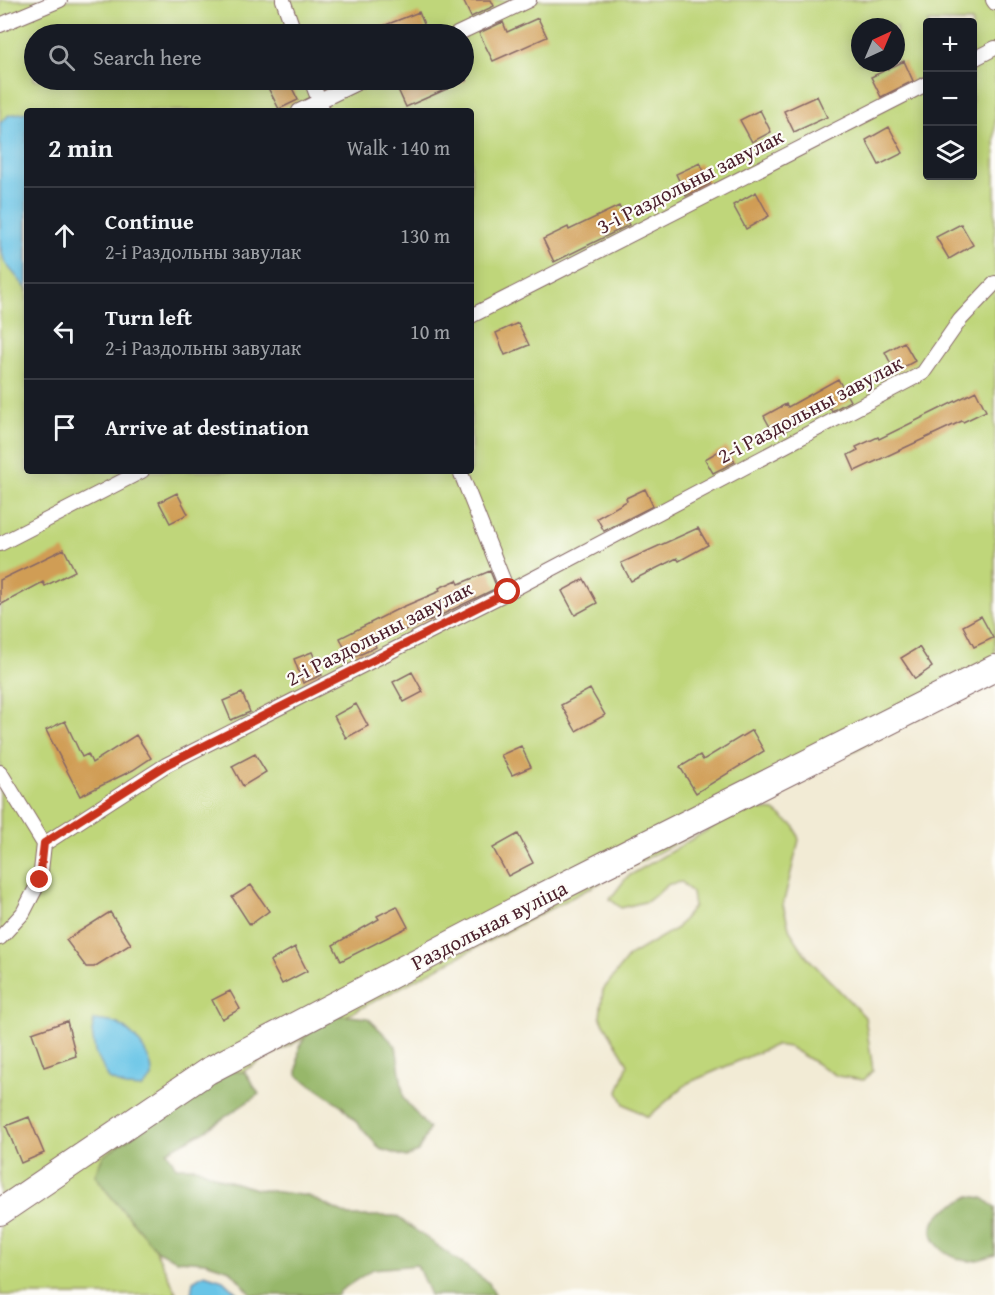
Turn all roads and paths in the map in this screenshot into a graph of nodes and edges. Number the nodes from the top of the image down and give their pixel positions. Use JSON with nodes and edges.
{"nodes":[{"id":1,"x":60,"y":0,"type":"edge"},
{"id":2,"x":283,"y":0,"type":"edge"},
{"id":3,"x":529,"y":0,"type":"edge"},
{"id":4,"x":291,"y":24,"type":"edge"},
{"id":5,"x":0,"y":25,"type":"edge"},
{"id":6,"x":474,"y":26,"type":"edge"},
{"id":7,"x":995,"y":48,"type":"edge"},
{"id":8,"x":977,"y":57,"type":"edge"},
{"id":9,"x":923,"y":85,"type":"edge"},
{"id":10,"x":315,"y":90,"type":"edge"},
{"id":11,"x":347,"y":90,"type":"edge"},
{"id":12,"x":321,"y":106,"type":"edge"},
{"id":13,"x":995,"y":283,"type":"edge"},
{"id":14,"x":474,"y":314,"type":"edge"},
{"id":15,"x":136,"y":474,"type":"edge"},
{"id":16,"x":461,"y":474,"type":"edge"},
{"id":17,"x":0,"y":544,"type":"edge"},
{"id":18,"x":508,"y":592,"type":"junction"},
{"id":19,"x":995,"y":668,"type":"edge"},
{"id":20,"x":0,"y":771,"type":"edge"},
{"id":21,"x":44,"y":843,"type":"junction"},
{"id":22,"x":0,"y":938,"type":"edge"},
{"id":23,"x":2,"y":1208,"type":"edge"}],
"edges":[{"from":1,"to":5,"type":"lane"},
{"from":2,"to":4,"type":"lane"},
{"from":3,"to":6,"type":"lane"},
{"from":7,"to":8,"type":"lane"},
{"from":9,"to":14,"type":"lane","name":"3-і Раздольны завулак"},
{"from":10,"to":12,"type":"lane"},
{"from":11,"to":12,"type":"lane"},
{"from":13,"to":18,"type":"lane","name":"2-і Раздольны завулак"},
{"from":15,"to":17,"type":"lane"},
{"from":16,"to":18,"type":"lane"},
{"from":18,"to":21,"type":"lane","name":"2-і Раздольны завулак"},
{"from":19,"to":23,"type":"street","name":"Раздольная вуліца"},
{"from":20,"to":21,"type":"lane"},
{"from":21,"to":22,"type":"lane"}]}
